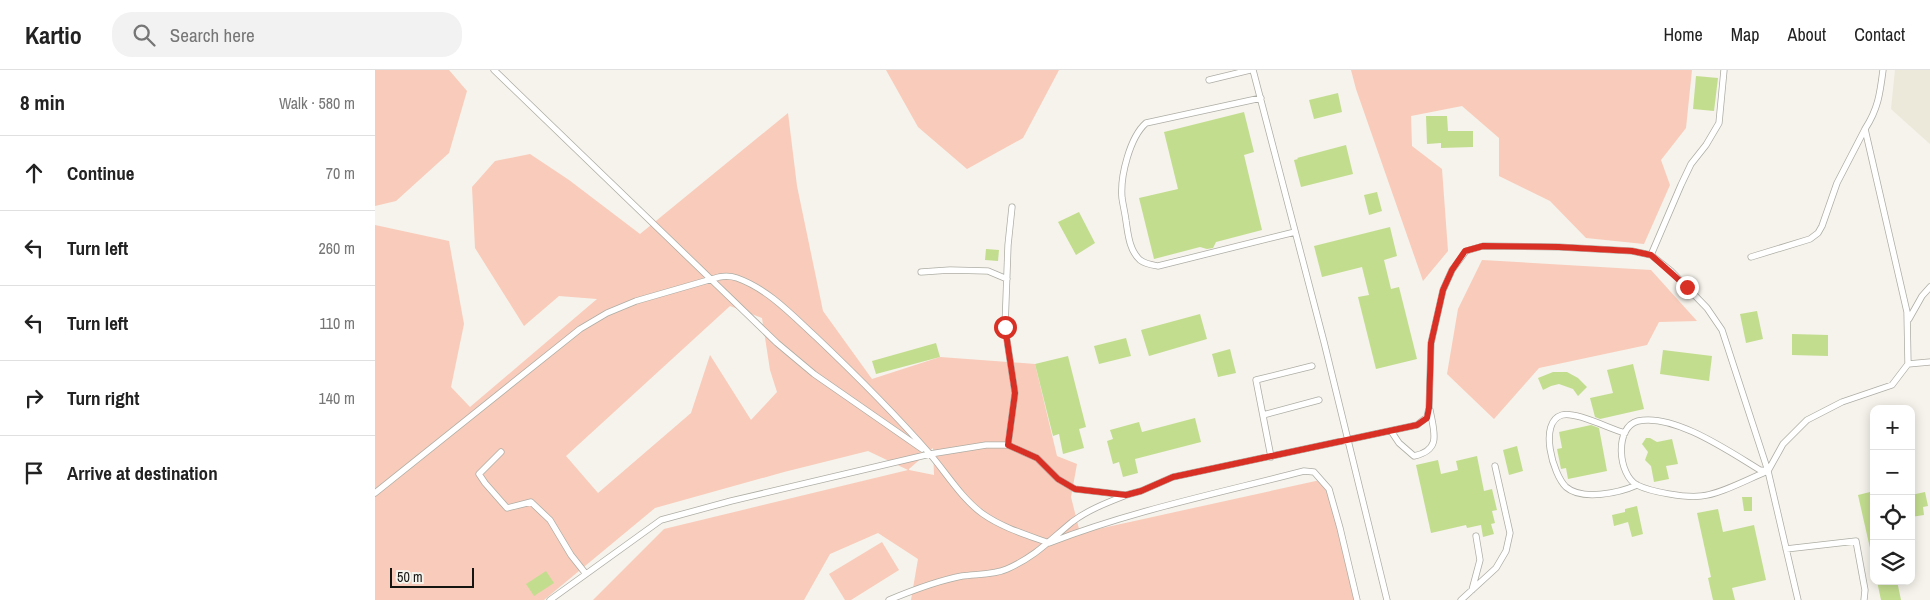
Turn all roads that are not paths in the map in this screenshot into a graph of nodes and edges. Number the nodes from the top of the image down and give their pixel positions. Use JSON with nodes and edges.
{"nodes":[{"id":1,"x":494,"y":70,"type":"edge"},
{"id":2,"x":1251,"y":70,"type":"edge"},
{"id":3,"x":1724,"y":70,"type":"edge"},
{"id":4,"x":1883,"y":70,"type":"edge"},
{"id":5,"x":1209,"y":80,"type":"dead end"},
{"id":6,"x":1261,"y":98,"type":"junction"},
{"id":7,"x":1865,"y":129,"type":"junction"},
{"id":8,"x":1012,"y":207,"type":"dead end"},
{"id":9,"x":1295,"y":232,"type":"junction"},
{"id":10,"x":1651,"y":255,"type":"junction"},
{"id":11,"x":1751,"y":257,"type":"dead end"},
{"id":12,"x":921,"y":272,"type":"dead end"},
{"id":13,"x":1007,"y":279,"type":"junction"},
{"id":14,"x":711,"y":280,"type":"junction"},
{"id":15,"x":1930,"y":288,"type":"edge"},
{"id":16,"x":1908,"y":323,"type":"junction"},
{"id":17,"x":1930,"y":362,"type":"edge"},
{"id":18,"x":1908,"y":364,"type":"junction"},
{"id":19,"x":1312,"y":366,"type":"dead end"},
{"id":20,"x":1319,"y":400,"type":"dead end"},
{"id":21,"x":1429,"y":408,"type":"junction"},
{"id":22,"x":1263,"y":415,"type":"junction"},
{"id":23,"x":1422,"y":422,"type":"junction"},
{"id":24,"x":1405,"y":428,"type":"junction"},
{"id":25,"x":1433,"y":430,"type":"junction"},
{"id":26,"x":1391,"y":431,"type":"junction"},
{"id":27,"x":1625,"y":433,"type":"junction"},
{"id":28,"x":1348,"y":441,"type":"junction"},
{"id":29,"x":1399,"y":443,"type":"junction"},
{"id":30,"x":1008,"y":445,"type":"junction"},
{"id":31,"x":501,"y":452,"type":"dead end"},
{"id":32,"x":930,"y":454,"type":"junction"},
{"id":33,"x":1271,"y":457,"type":"junction"},
{"id":34,"x":1495,"y":466,"type":"dead end"},
{"id":35,"x":1769,"y":471,"type":"junction"},
{"id":36,"x":1637,"y":485,"type":"junction"},
{"id":37,"x":375,"y":493,"type":"edge"},
{"id":38,"x":1126,"y":495,"type":"junction"},
{"id":39,"x":1476,"y":536,"type":"dead end"},
{"id":40,"x":1049,"y":543,"type":"junction"},
{"id":41,"x":1786,"y":549,"type":"junction"},
{"id":42,"x":586,"y":574,"type":"junction"},
{"id":43,"x":1472,"y":590,"type":"junction"},
{"id":44,"x":904,"y":594,"type":"junction"},
{"id":45,"x":550,"y":600,"type":"edge"},
{"id":46,"x":889,"y":600,"type":"edge"},
{"id":47,"x":901,"y":600,"type":"edge"},
{"id":48,"x":1357,"y":600,"type":"edge"},
{"id":49,"x":1387,"y":600,"type":"edge"},
{"id":50,"x":1461,"y":600,"type":"edge"},
{"id":51,"x":1798,"y":600,"type":"edge"},
{"id":52,"x":1864,"y":600,"type":"edge"}],
"edges":[{"from":1,"to":14,"type":"lane"},
{"from":2,"to":5,"type":"lane"},
{"from":2,"to":6,"type":"lane"},
{"from":3,"to":10,"type":"lane"},
{"from":4,"to":7,"type":"lane"},
{"from":6,"to":9,"type":"lane"},
{"from":6,"to":9,"type":"lane"},
{"from":7,"to":11,"type":"lane"},
{"from":7,"to":16,"type":"lane"},
{"from":8,"to":13,"type":"lane"},
{"from":9,"to":28,"type":"lane"},
{"from":10,"to":21,"type":"lane"},
{"from":10,"to":35,"type":"lane"},
{"from":12,"to":13,"type":"lane"},
{"from":13,"to":30,"type":"lane"},
{"from":14,"to":32,"type":"lane"},
{"from":14,"to":32,"type":"lane"},
{"from":14,"to":37,"type":"lane"},
{"from":15,"to":16,"type":"lane"},
{"from":16,"to":18,"type":"lane"},
{"from":17,"to":18,"type":"lane"},
{"from":18,"to":35,"type":"lane"},
{"from":19,"to":22,"type":"lane"},
{"from":20,"to":22,"type":"lane"},
{"from":21,"to":23,"type":"lane"},
{"from":21,"to":25,"type":"lane"},
{"from":22,"to":33,"type":"lane"},
{"from":23,"to":24,"type":"lane"},
{"from":23,"to":25,"type":"lane"},
{"from":24,"to":26,"type":"lane"},
{"from":24,"to":29,"type":"lane"},
{"from":25,"to":29,"type":"lane"},
{"from":26,"to":28,"type":"lane"},
{"from":26,"to":29,"type":"lane"},
{"from":27,"to":35,"type":"lane"},
{"from":27,"to":36,"type":"lane"},
{"from":27,"to":36,"type":"lane"},
{"from":28,"to":33,"type":"lane"},
{"from":28,"to":49,"type":"lane"},
{"from":30,"to":32,"type":"lane"},
{"from":30,"to":38,"type":"lane"},
{"from":31,"to":42,"type":"lane"},
{"from":32,"to":40,"type":"lane"},
{"from":32,"to":42,"type":"lane"},
{"from":33,"to":38,"type":"lane"},
{"from":34,"to":43,"type":"lane"},
{"from":35,"to":36,"type":"lane"},
{"from":35,"to":41,"type":"lane"},
{"from":38,"to":40,"type":"lane"},
{"from":39,"to":43,"type":"lane"},
{"from":40,"to":44,"type":"lane"},
{"from":40,"to":48,"type":"lane"},
{"from":41,"to":51,"type":"lane"},
{"from":41,"to":52,"type":"lane"},
{"from":42,"to":45,"type":"lane"},
{"from":43,"to":50,"type":"lane"},
{"from":44,"to":46,"type":"lane"},
{"from":44,"to":47,"type":"lane"}]}
